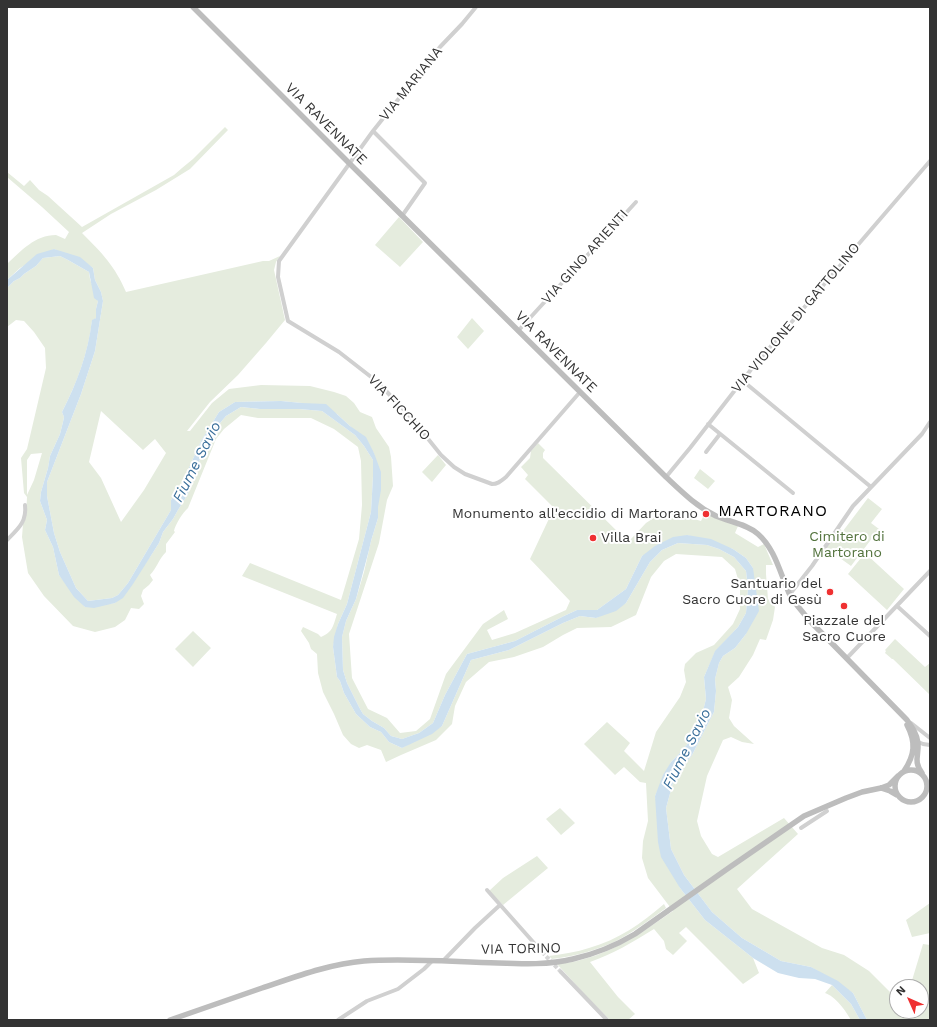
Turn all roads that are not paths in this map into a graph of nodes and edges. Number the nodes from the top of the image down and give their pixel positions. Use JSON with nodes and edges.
{"nodes":[{"id":1,"x":193,"y":7,"type":"edge"},
{"id":2,"x":476,"y":7,"type":"edge"},
{"id":3,"x":373,"y":131,"type":"junction"},
{"id":4,"x":930,"y":161,"type":"edge"},
{"id":5,"x":349,"y":163,"type":"junction"},
{"id":6,"x":636,"y":202,"type":"dead end"},
{"id":7,"x":402,"y":216,"type":"junction"},
{"id":8,"x":518,"y":331,"type":"junction"},
{"id":9,"x":742,"y":381,"type":"junction"},
{"id":10,"x":580,"y":392,"type":"junction"},
{"id":11,"x":930,"y":422,"type":"edge"},
{"id":12,"x":708,"y":424,"type":"junction"},
{"id":13,"x":720,"y":434,"type":"junction"},
{"id":14,"x":706,"y":452,"type":"dead end"},
{"id":15,"x":666,"y":477,"type":"junction"},
{"id":16,"x":871,"y":487,"type":"junction"},
{"id":17,"x":793,"y":493,"type":"dead end"},
{"id":18,"x":25,"y":505,"type":"dead end"},
{"id":19,"x":7,"y":540,"type":"edge"},
{"id":20,"x":929,"y":573,"type":"edge"},
{"id":21,"x":790,"y":594,"type":"junction"},
{"id":22,"x":897,"y":606,"type":"junction"},
{"id":23,"x":930,"y":636,"type":"edge"},
{"id":24,"x":847,"y":658,"type":"junction"},
{"id":25,"x":895,"y":708,"type":"junction"},
{"id":26,"x":907,"y":720,"type":"junction"},
{"id":27,"x":929,"y":737,"type":"edge"},
{"id":28,"x":915,"y":741,"type":"junction"},
{"id":29,"x":929,"y":745,"type":"edge"},
{"id":30,"x":917,"y":751,"type":"junction"},
{"id":31,"x":904,"y":771,"type":"junction"},
{"id":32,"x":922,"y":773,"type":"junction"},
{"id":33,"x":898,"y":776,"type":"junction"},
{"id":34,"x":928,"y":782,"type":"edge"},
{"id":35,"x":881,"y":788,"type":"junction"},
{"id":36,"x":898,"y":795,"type":"junction"},
{"id":37,"x":927,"y":795,"type":"edge"},
{"id":38,"x":818,"y":810,"type":"junction"},
{"id":39,"x":827,"y":811,"type":"dead end"},
{"id":40,"x":814,"y":819,"type":"junction"},
{"id":41,"x":801,"y":828,"type":"dead end"},
{"id":42,"x":487,"y":890,"type":"dead end"},
{"id":43,"x":500,"y":905,"type":"junction"},
{"id":44,"x":542,"y":952,"type":"tunnel mouth"},
{"id":45,"x":432,"y":961,"type":"junction"},
{"id":46,"x":443,"y":961,"type":"junction"},
{"id":47,"x":561,"y":972,"type":"tunnel mouth"},
{"id":48,"x":170,"y":1020,"type":"edge"},
{"id":49,"x":338,"y":1020,"type":"edge"},
{"id":50,"x":607,"y":1020,"type":"edge"}],
"edges":[{"from":1,"to":5,"type":"main road","name":"VIA RAVENNATE"},
{"from":2,"to":3,"type":"street","name":"VIA MARIANA"},
{"from":3,"to":5,"type":"street","name":"VIA MARIANA"},
{"from":3,"to":7,"type":"street"},
{"from":4,"to":9,"type":"street","name":"VIA VIOLONE DI GATTOLINO"},
{"from":5,"to":7,"type":"main road","name":"VIA RAVENNATE"},
{"from":5,"to":10,"type":"street","name":"VIA FICCHIO"},
{"from":6,"to":8,"type":"street","name":"VIA GINO ARIENTI"},
{"from":7,"to":8,"type":"main road","name":"VIA RAVENNATE"},
{"from":8,"to":10,"type":"main road","name":"VIA RAVENNATE"},
{"from":9,"to":12,"type":"street","name":"VIA VIOLONE DI GATTOLINO"},
{"from":9,"to":16,"type":"street"},
{"from":10,"to":15,"type":"main road","name":"VIA RAVENNATE"},
{"from":11,"to":16,"type":"street"},
{"from":12,"to":13,"type":"street"},
{"from":12,"to":15,"type":"street","name":"VIA VIOLONE DI GATTOLINO"},
{"from":13,"to":14,"type":"street"},
{"from":13,"to":17,"type":"street"},
{"from":15,"to":21,"type":"main road","name":"VIA RAVENNATE"},
{"from":16,"to":21,"type":"street"},
{"from":18,"to":19,"type":"street"},
{"from":20,"to":22,"type":"street"},
{"from":21,"to":24,"type":"main road","name":"VIA RAVENNATE"},
{"from":22,"to":23,"type":"street"},
{"from":22,"to":24,"type":"street"},
{"from":24,"to":25,"type":"main road","name":"VIA RAVENNATE"},
{"from":25,"to":26,"type":"main road","name":"VIA RAVENNATE"},
{"from":25,"to":28,"type":"main road","name":"VIA RAVENNATE"},
{"from":26,"to":27,"type":"street","name":"VIA RAVENNATE"},
{"from":26,"to":28,"type":"main road","name":"VIA RAVENNATE"},
{"from":27,"to":28,"type":"street","name":"VIA RAVENNATE"},
{"from":28,"to":29,"type":"street"},
{"from":28,"to":30,"type":"main road"},
{"from":28,"to":31,"type":"main road"},
{"from":29,"to":30,"type":"street"},
{"from":30,"to":32,"type":"main road"},
{"from":31,"to":32,"type":"main road"},
{"from":31,"to":33,"type":"main road"},
{"from":32,"to":34,"type":"main road"},
{"from":33,"to":35,"type":"main road","name":"VIA TORINO"},
{"from":33,"to":36,"type":"main road"},
{"from":34,"to":37,"type":"main road"},
{"from":35,"to":36,"type":"main road"},
{"from":35,"to":38,"type":"main road","name":"VIA TORINO"},
{"from":36,"to":37,"type":"main road"},
{"from":38,"to":40,"type":"street"},
{"from":38,"to":46,"type":"main road","name":"VIA TORINO"},
{"from":39,"to":40,"type":"street"},
{"from":40,"to":41,"type":"street"},
{"from":42,"to":43,"type":"street"},
{"from":43,"to":44,"type":"street"},
{"from":43,"to":46,"type":"street"},
{"from":45,"to":46,"type":"main road","name":"VIA TORINO"},
{"from":45,"to":48,"type":"main road","name":"VIA TORINO"},
{"from":45,"to":49,"type":"street"},
{"from":47,"to":50,"type":"street"}]}
